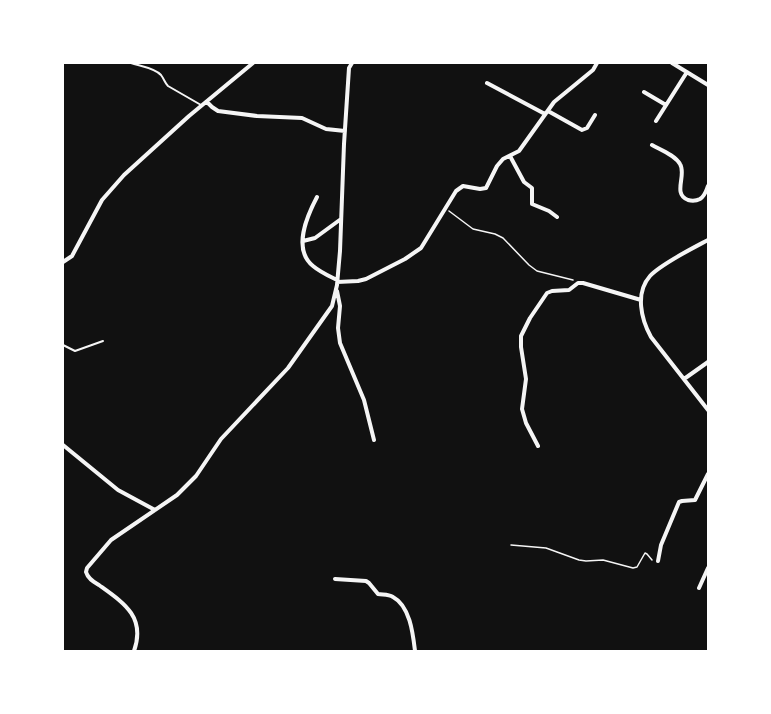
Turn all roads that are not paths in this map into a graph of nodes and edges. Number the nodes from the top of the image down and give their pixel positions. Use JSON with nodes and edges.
{"nodes":[{"id":1,"x":131,"y":63,"type":"edge"},
{"id":2,"x":253,"y":63,"type":"edge"},
{"id":3,"x":352,"y":63,"type":"edge"},
{"id":4,"x":597,"y":63,"type":"edge"},
{"id":5,"x":672,"y":63,"type":"edge"},
{"id":6,"x":687,"y":72,"type":"junction"},
{"id":7,"x":487,"y":83,"type":"dead end"},
{"id":8,"x":708,"y":85,"type":"edge"},
{"id":9,"x":644,"y":92,"type":"dead end"},
{"id":10,"x":207,"y":102,"type":"junction"},
{"id":11,"x":202,"y":105,"type":"junction"},
{"id":12,"x":666,"y":105,"type":"junction"},
{"id":13,"x":546,"y":112,"type":"junction"},
{"id":14,"x":595,"y":115,"type":"dead end"},
{"id":15,"x":656,"y":121,"type":"dead end"},
{"id":16,"x":345,"y":132,"type":"junction"},
{"id":17,"x":652,"y":145,"type":"dead end"},
{"id":18,"x":510,"y":156,"type":"junction"},
{"id":19,"x":708,"y":186,"type":"edge"},
{"id":20,"x":317,"y":197,"type":"dead end"},
{"id":21,"x":557,"y":217,"type":"dead end"},
{"id":22,"x":341,"y":219,"type":"junction"},
{"id":23,"x":708,"y":240,"type":"edge"},
{"id":24,"x":303,"y":242,"type":"junction"},
{"id":25,"x":63,"y":262,"type":"edge"},
{"id":26,"x":337,"y":281,"type":"junction"},
{"id":27,"x":336,"y":289,"type":"junction"},
{"id":28,"x":641,"y":300,"type":"junction"},
{"id":29,"x":103,"y":342,"type":"dead end"},
{"id":30,"x":63,"y":345,"type":"edge"},
{"id":31,"x":708,"y":362,"type":"edge"},
{"id":32,"x":684,"y":379,"type":"junction"},
{"id":33,"x":708,"y":410,"type":"edge"},
{"id":34,"x":374,"y":440,"type":"dead end"},
{"id":35,"x":63,"y":445,"type":"edge"},
{"id":36,"x":538,"y":446,"type":"dead end"},
{"id":37,"x":708,"y":474,"type":"edge"},
{"id":38,"x":155,"y":510,"type":"junction"},
{"id":39,"x":658,"y":561,"type":"road end"},
{"id":40,"x":708,"y":568,"type":"edge"},
{"id":41,"x":334,"y":579,"type":"dead end"},
{"id":42,"x":699,"y":588,"type":"dead end"},
{"id":43,"x":134,"y":651,"type":"edge"},
{"id":44,"x":415,"y":651,"type":"edge"}],
"edges":[{"from":1,"to":11,"type":"lane"},
{"from":2,"to":10,"type":"street"},
{"from":3,"to":16,"type":"street"},
{"from":4,"to":13,"type":"street"},
{"from":5,"to":6,"type":"street"},
{"from":6,"to":8,"type":"street"},
{"from":6,"to":12,"type":"street"},
{"from":7,"to":13,"type":"street"},
{"from":9,"to":12,"type":"street"},
{"from":10,"to":11,"type":"street"},
{"from":10,"to":16,"type":"street"},
{"from":11,"to":25,"type":"street"},
{"from":12,"to":15,"type":"street"},
{"from":13,"to":14,"type":"street"},
{"from":13,"to":18,"type":"street"},
{"from":16,"to":22,"type":"street"},
{"from":17,"to":19,"type":"street"},
{"from":18,"to":21,"type":"street"},
{"from":18,"to":26,"type":"street"},
{"from":20,"to":24,"type":"street"},
{"from":22,"to":24,"type":"street"},
{"from":22,"to":26,"type":"street"},
{"from":23,"to":28,"type":"street"},
{"from":24,"to":26,"type":"street"},
{"from":26,"to":27,"type":"street"},
{"from":27,"to":34,"type":"street"},
{"from":27,"to":38,"type":"street"},
{"from":28,"to":32,"type":"street"},
{"from":28,"to":36,"type":"street"},
{"from":29,"to":30,"type":"lane"},
{"from":31,"to":32,"type":"street"},
{"from":32,"to":33,"type":"street"},
{"from":35,"to":38,"type":"street"},
{"from":37,"to":39,"type":"street"},
{"from":38,"to":43,"type":"street"},
{"from":40,"to":42,"type":"street"},
{"from":41,"to":44,"type":"street"}]}
